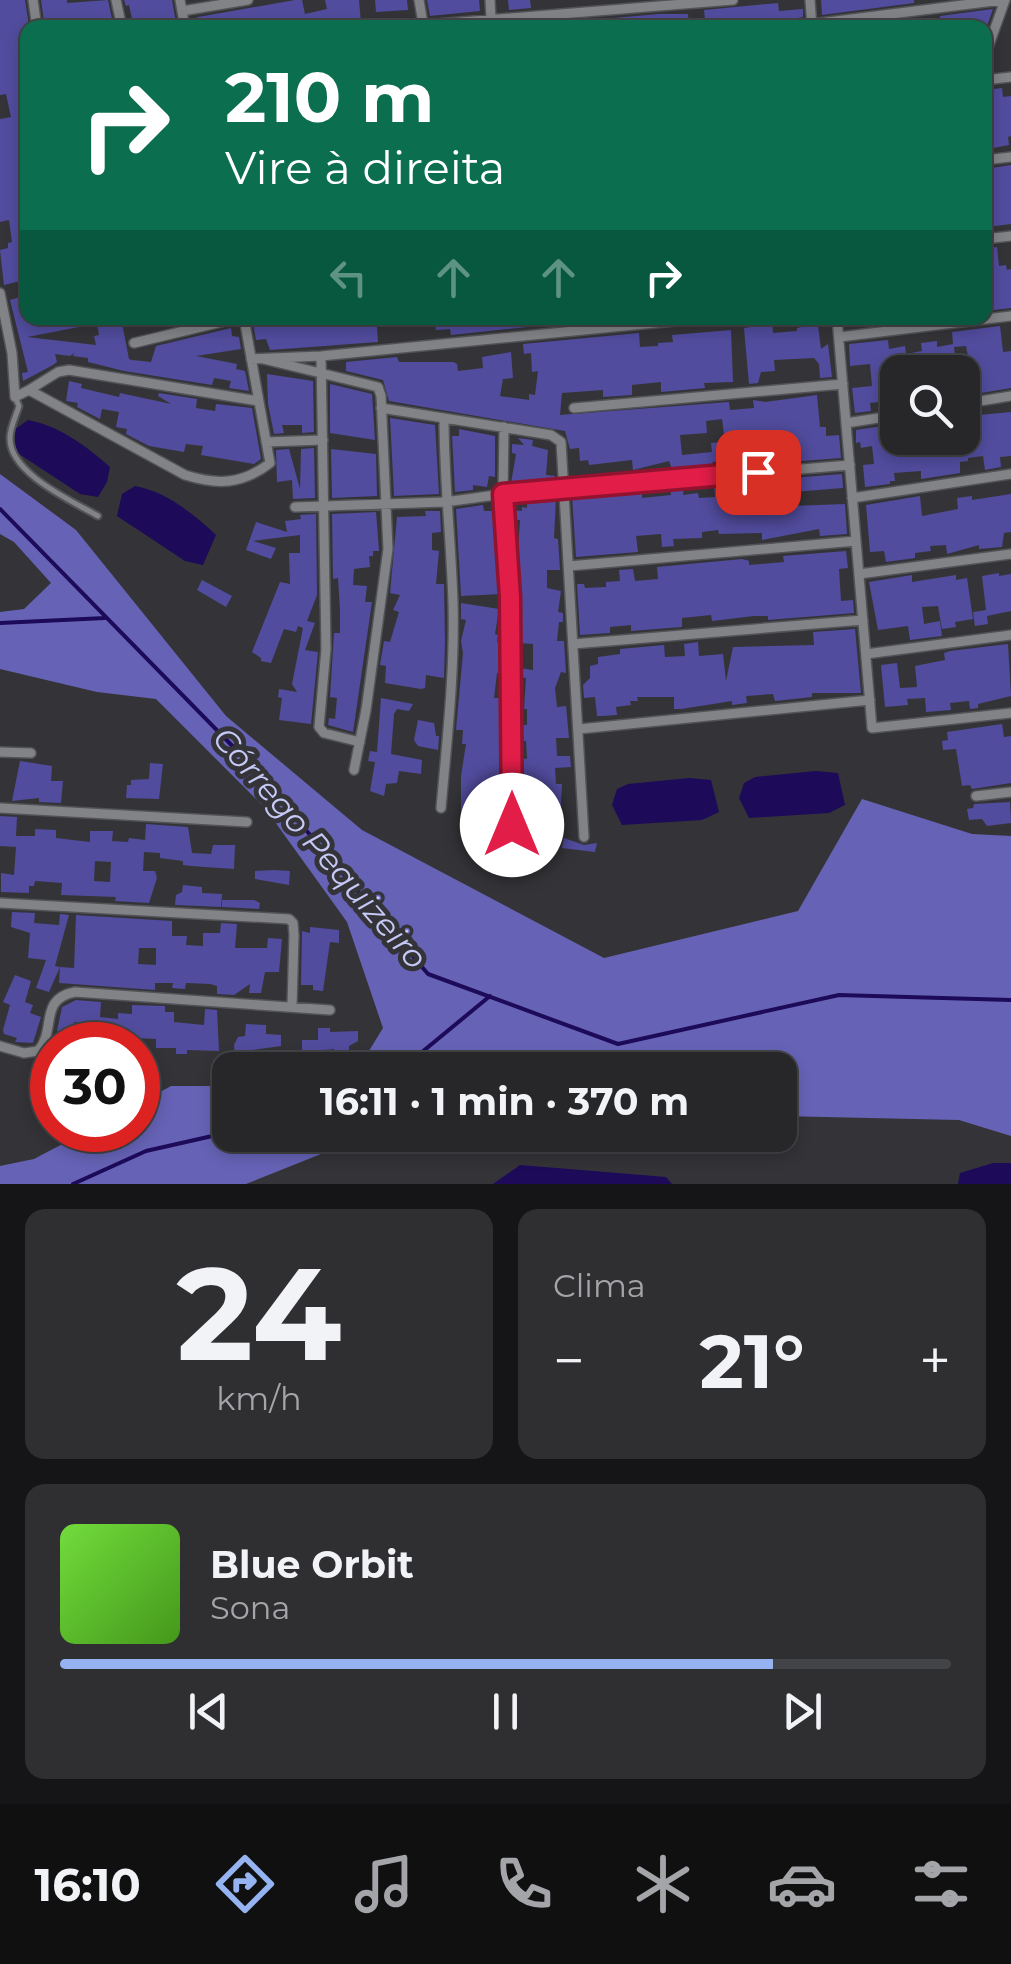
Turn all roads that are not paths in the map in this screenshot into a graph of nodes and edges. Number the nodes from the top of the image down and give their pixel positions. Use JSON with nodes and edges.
{"nodes":[{"id":1,"x":248,"y":0,"type":"edge"},
{"id":2,"x":490,"y":0,"type":"edge"},
{"id":3,"x":567,"y":0,"type":"edge"},
{"id":4,"x":733,"y":0,"type":"edge"},
{"id":5,"x":1003,"y":0,"type":"edge"},
{"id":6,"x":181,"y":6,"type":"edge"},
{"id":7,"x":574,"y":11,"type":"junction"},
{"id":8,"x":547,"y":14,"type":"junction"},
{"id":9,"x":491,"y":18,"type":"junction"},
{"id":10,"x":468,"y":20,"type":"edge"},
{"id":11,"x":547,"y":20,"type":"edge"},
{"id":12,"x":856,"y":20,"type":"edge"},
{"id":13,"x":992,"y":34,"type":"edge"},
{"id":14,"x":0,"y":294,"type":"edge"},
{"id":15,"x":211,"y":325,"type":"edge"},
{"id":16,"x":243,"y":325,"type":"edge"},
{"id":17,"x":633,"y":325,"type":"edge"},
{"id":18,"x":838,"y":325,"type":"edge"},
{"id":19,"x":937,"y":325,"type":"edge"},
{"id":20,"x":839,"y":337,"type":"junction"},
{"id":21,"x":134,"y":343,"type":"dead end"},
{"id":22,"x":321,"y":356,"type":"junction"},
{"id":23,"x":251,"y":359,"type":"junction"},
{"id":24,"x":263,"y":359,"type":"junction"},
{"id":25,"x":322,"y":375,"type":"junction"},
{"id":26,"x":843,"y":384,"type":"junction"},
{"id":27,"x":29,"y":390,"type":"junction"},
{"id":28,"x":0,"y":391,"type":"edge"},
{"id":29,"x":1011,"y":396,"type":"edge"},
{"id":30,"x":15,"y":397,"type":"junction"},
{"id":31,"x":258,"y":400,"type":"junction"},
{"id":32,"x":980,"y":401,"type":"edge"},
{"id":33,"x":381,"y":408,"type":"junction"},
{"id":34,"x":574,"y":408,"type":"dead end"},
{"id":35,"x":444,"y":418,"type":"junction"},
{"id":36,"x":880,"y":418,"type":"edge"},
{"id":37,"x":846,"y":423,"type":"junction"},
{"id":38,"x":504,"y":427,"type":"junction"},
{"id":39,"x":323,"y":440,"type":"junction"},
{"id":40,"x":266,"y":442,"type":"junction"},
{"id":41,"x":850,"y":465,"type":"junction"},
{"id":42,"x":1011,"y":474,"type":"edge"},
{"id":43,"x":565,"y":488,"type":"junction"},
{"id":44,"x":503,"y":494,"type":"junction"},
{"id":45,"x":852,"y":498,"type":"junction"},
{"id":46,"x":445,"y":502,"type":"junction"},
{"id":47,"x":324,"y":504,"type":"junction"},
{"id":48,"x":387,"y":506,"type":"junction"},
{"id":49,"x":294,"y":507,"type":"dead end"},
{"id":50,"x":98,"y":516,"type":"dead end"},
{"id":51,"x":856,"y":541,"type":"junction"},
{"id":52,"x":1011,"y":554,"type":"edge"},
{"id":53,"x":569,"y":566,"type":"junction"},
{"id":54,"x":859,"y":574,"type":"junction"},
{"id":55,"x":863,"y":620,"type":"junction"},
{"id":56,"x":1011,"y":635,"type":"edge"},
{"id":57,"x":573,"y":644,"type":"junction"},
{"id":58,"x":866,"y":654,"type":"junction"},
{"id":59,"x":870,"y":700,"type":"junction"},
{"id":60,"x":1011,"y":713,"type":"edge"},
{"id":61,"x":580,"y":729,"type":"junction"},
{"id":62,"x":360,"y":742,"type":"junction"},
{"id":63,"x":0,"y":752,"type":"edge"},
{"id":64,"x":30,"y":753,"type":"dead end"},
{"id":65,"x":354,"y":770,"type":"dead end"},
{"id":66,"x":1011,"y":792,"type":"edge"},
{"id":67,"x":976,"y":796,"type":"dead end"},
{"id":68,"x":0,"y":808,"type":"edge"},
{"id":69,"x":441,"y":808,"type":"dead end"},
{"id":70,"x":247,"y":822,"type":"dead end"},
{"id":71,"x":512,"y":825,"type":"dead end"},
{"id":72,"x":584,"y":837,"type":"dead end"},
{"id":73,"x":0,"y":903,"type":"edge"},
{"id":74,"x":292,"y":1006,"type":"junction"},
{"id":75,"x":330,"y":1010,"type":"dead end"},
{"id":76,"x":0,"y":1046,"type":"edge"}],
"edges":[{"from":1,"to":6,"type":"street"},
{"from":2,"to":9,"type":"street"},
{"from":3,"to":7,"type":"street"},
{"from":4,"to":7,"type":"street"},
{"from":5,"to":12,"type":"street"},
{"from":5,"to":13,"type":"street"},
{"from":7,"to":8,"type":"street"},
{"from":8,"to":9,"type":"street"},
{"from":8,"to":11,"type":"street"},
{"from":9,"to":10,"type":"street"},
{"from":14,"to":30,"type":"street"},
{"from":15,"to":21,"type":"street"},
{"from":16,"to":23,"type":"street"},
{"from":17,"to":22,"type":"street"},
{"from":18,"to":20,"type":"street"},
{"from":19,"to":20,"type":"street"},
{"from":20,"to":26,"type":"street"},
{"from":22,"to":24,"type":"street"},
{"from":22,"to":25,"type":"street"},
{"from":23,"to":24,"type":"street"},
{"from":23,"to":31,"type":"street"},
{"from":24,"to":25,"type":"street"},
{"from":25,"to":33,"type":"street"},
{"from":25,"to":39,"type":"street"},
{"from":26,"to":34,"type":"street"},
{"from":26,"to":37,"type":"street"},
{"from":27,"to":30,"type":"street"},
{"from":27,"to":31,"type":"street"},
{"from":27,"to":40,"type":"street"},
{"from":28,"to":30,"type":"street"},
{"from":29,"to":32,"type":"street"},
{"from":30,"to":50,"type":"lane"},
{"from":31,"to":40,"type":"street"},
{"from":33,"to":35,"type":"street"},
{"from":33,"to":48,"type":"street"},
{"from":35,"to":38,"type":"street"},
{"from":35,"to":46,"type":"street"},
{"from":36,"to":37,"type":"street"},
{"from":37,"to":41,"type":"street"},
{"from":38,"to":43,"type":"street"},
{"from":38,"to":44,"type":"street"},
{"from":39,"to":40,"type":"street"},
{"from":39,"to":47,"type":"street"},
{"from":41,"to":43,"type":"street"},
{"from":41,"to":45,"type":"street"},
{"from":42,"to":45,"type":"street"},
{"from":43,"to":44,"type":"street"},
{"from":43,"to":53,"type":"street"},
{"from":44,"to":46,"type":"street"},
{"from":44,"to":71,"type":"street"},
{"from":45,"to":51,"type":"street"},
{"from":46,"to":48,"type":"street"},
{"from":46,"to":69,"type":"street"},
{"from":47,"to":48,"type":"street"},
{"from":47,"to":49,"type":"street"},
{"from":47,"to":62,"type":"street"},
{"from":48,"to":62,"type":"street"},
{"from":51,"to":53,"type":"street"},
{"from":51,"to":54,"type":"street"},
{"from":52,"to":54,"type":"street"},
{"from":53,"to":57,"type":"street"},
{"from":54,"to":55,"type":"street"},
{"from":55,"to":57,"type":"street"},
{"from":55,"to":58,"type":"street"},
{"from":56,"to":58,"type":"street"},
{"from":57,"to":61,"type":"street"},
{"from":58,"to":59,"type":"street"},
{"from":59,"to":60,"type":"street"},
{"from":59,"to":61,"type":"street"},
{"from":61,"to":72,"type":"street"},
{"from":62,"to":65,"type":"street"},
{"from":63,"to":64,"type":"street"},
{"from":66,"to":67,"type":"street"},
{"from":68,"to":70,"type":"street"},
{"from":73,"to":74,"type":"street"},
{"from":74,"to":75,"type":"street"},
{"from":74,"to":76,"type":"street"}]}
